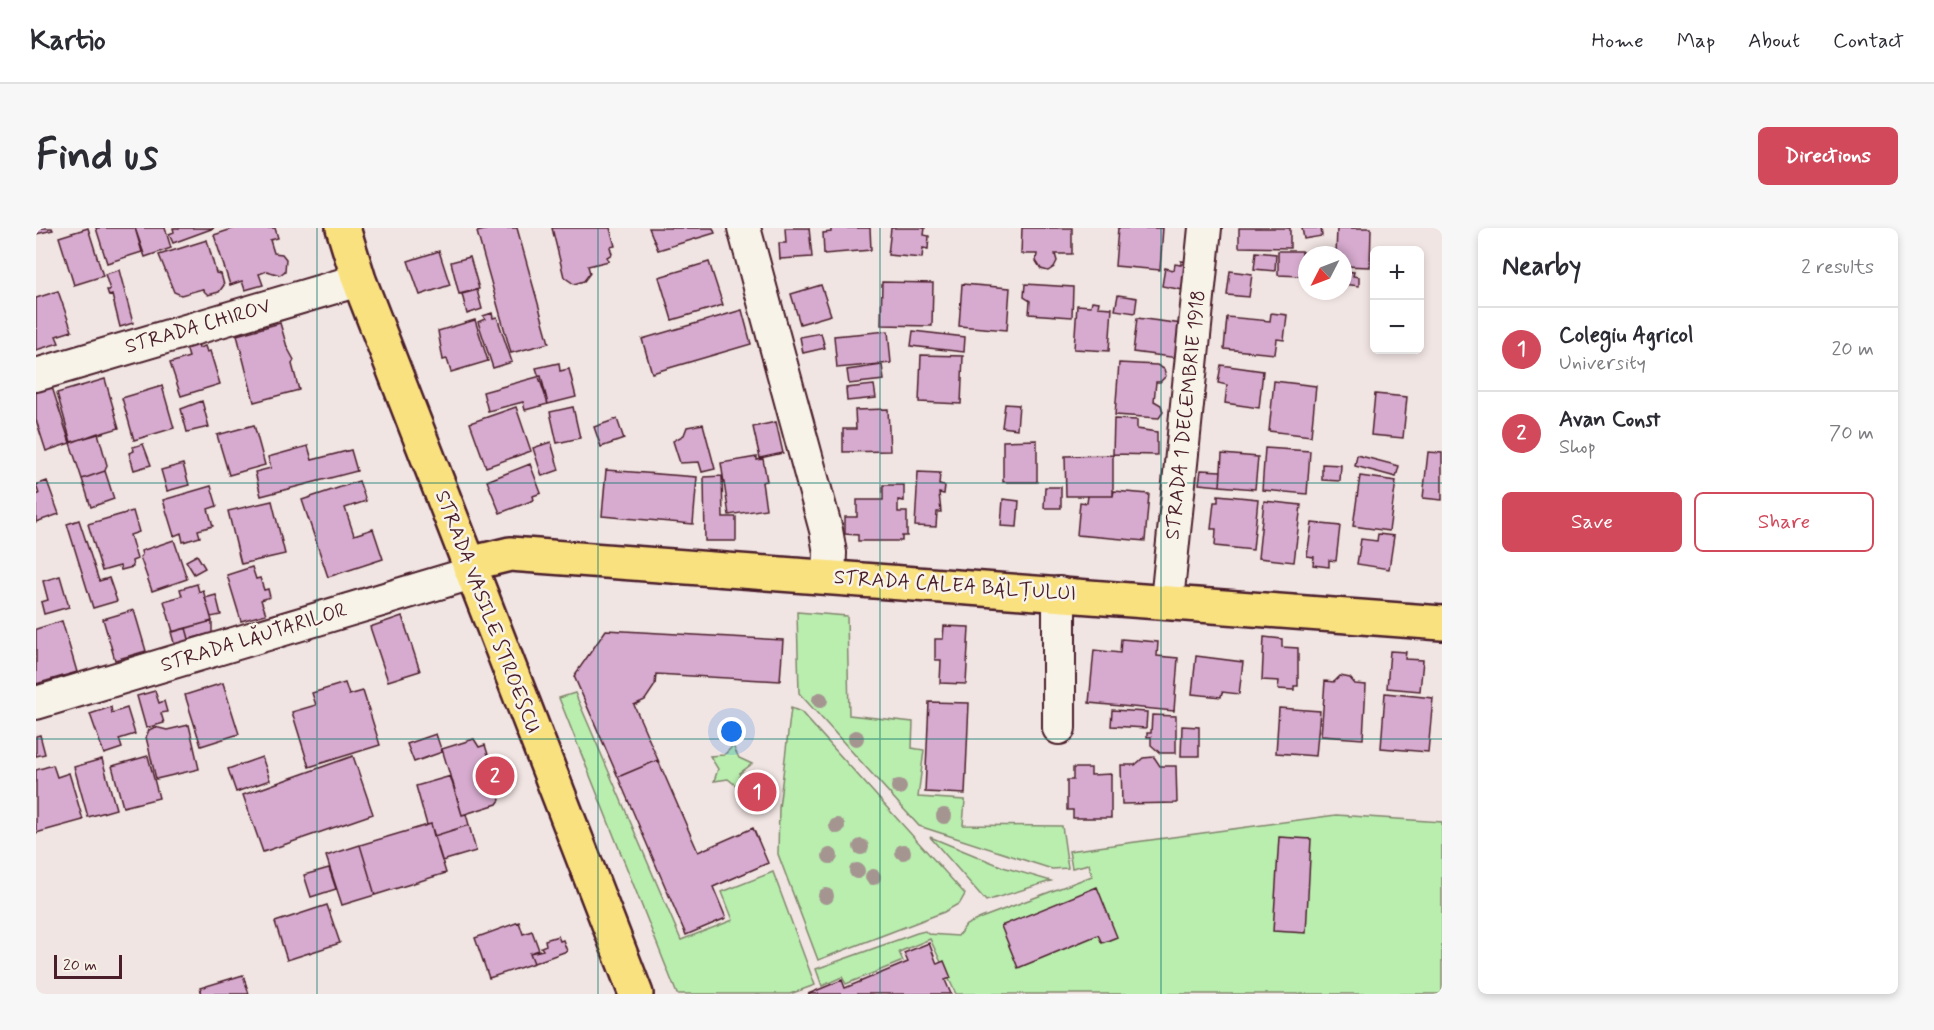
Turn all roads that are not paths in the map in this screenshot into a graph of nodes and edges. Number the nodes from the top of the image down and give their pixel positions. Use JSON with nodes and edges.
{"nodes":[{"id":1,"x":343,"y":228,"type":"edge"},
{"id":2,"x":744,"y":228,"type":"edge"},
{"id":3,"x":1205,"y":228,"type":"edge"},
{"id":4,"x":359,"y":280,"type":"junction"},
{"id":5,"x":36,"y":375,"type":"edge"},
{"id":6,"x":470,"y":568,"type":"junction"},
{"id":7,"x":829,"y":577,"type":"junction"},
{"id":8,"x":1059,"y":593,"type":"junction"},
{"id":9,"x":1167,"y":601,"type":"junction"},
{"id":10,"x":1442,"y":623,"type":"edge"},
{"id":11,"x":36,"y":703,"type":"edge"},
{"id":12,"x":1059,"y":728,"type":"dead end"},
{"id":13,"x":634,"y":993,"type":"edge"}],
"edges":[{"from":1,"to":4,"type":"main road","name":"STRADA VASILE STROESCU"},
{"from":2,"to":7,"type":"street"},
{"from":3,"to":9,"type":"street","name":"STRADA 1 DECEMBRIE 1918"},
{"from":4,"to":5,"type":"street","name":"STRADA CHIROV"},
{"from":4,"to":6,"type":"main road","name":"STRADA VASILE STROESCU"},
{"from":6,"to":7,"type":"main road","name":"STRADA CALEA BĂLȚULUI"},
{"from":6,"to":11,"type":"street","name":"STRADA LĂUTARILOR"},
{"from":6,"to":13,"type":"main road","name":"STRADA VASILE STROESCU"},
{"from":7,"to":8,"type":"main road","name":"STRADA CALEA BĂLȚULUI"},
{"from":8,"to":9,"type":"main road","name":"STRADA CALEA BĂLȚULUI"},
{"from":8,"to":12,"type":"street"},
{"from":9,"to":10,"type":"main road","name":"STRADA CALEA BĂLȚULUI"}]}
